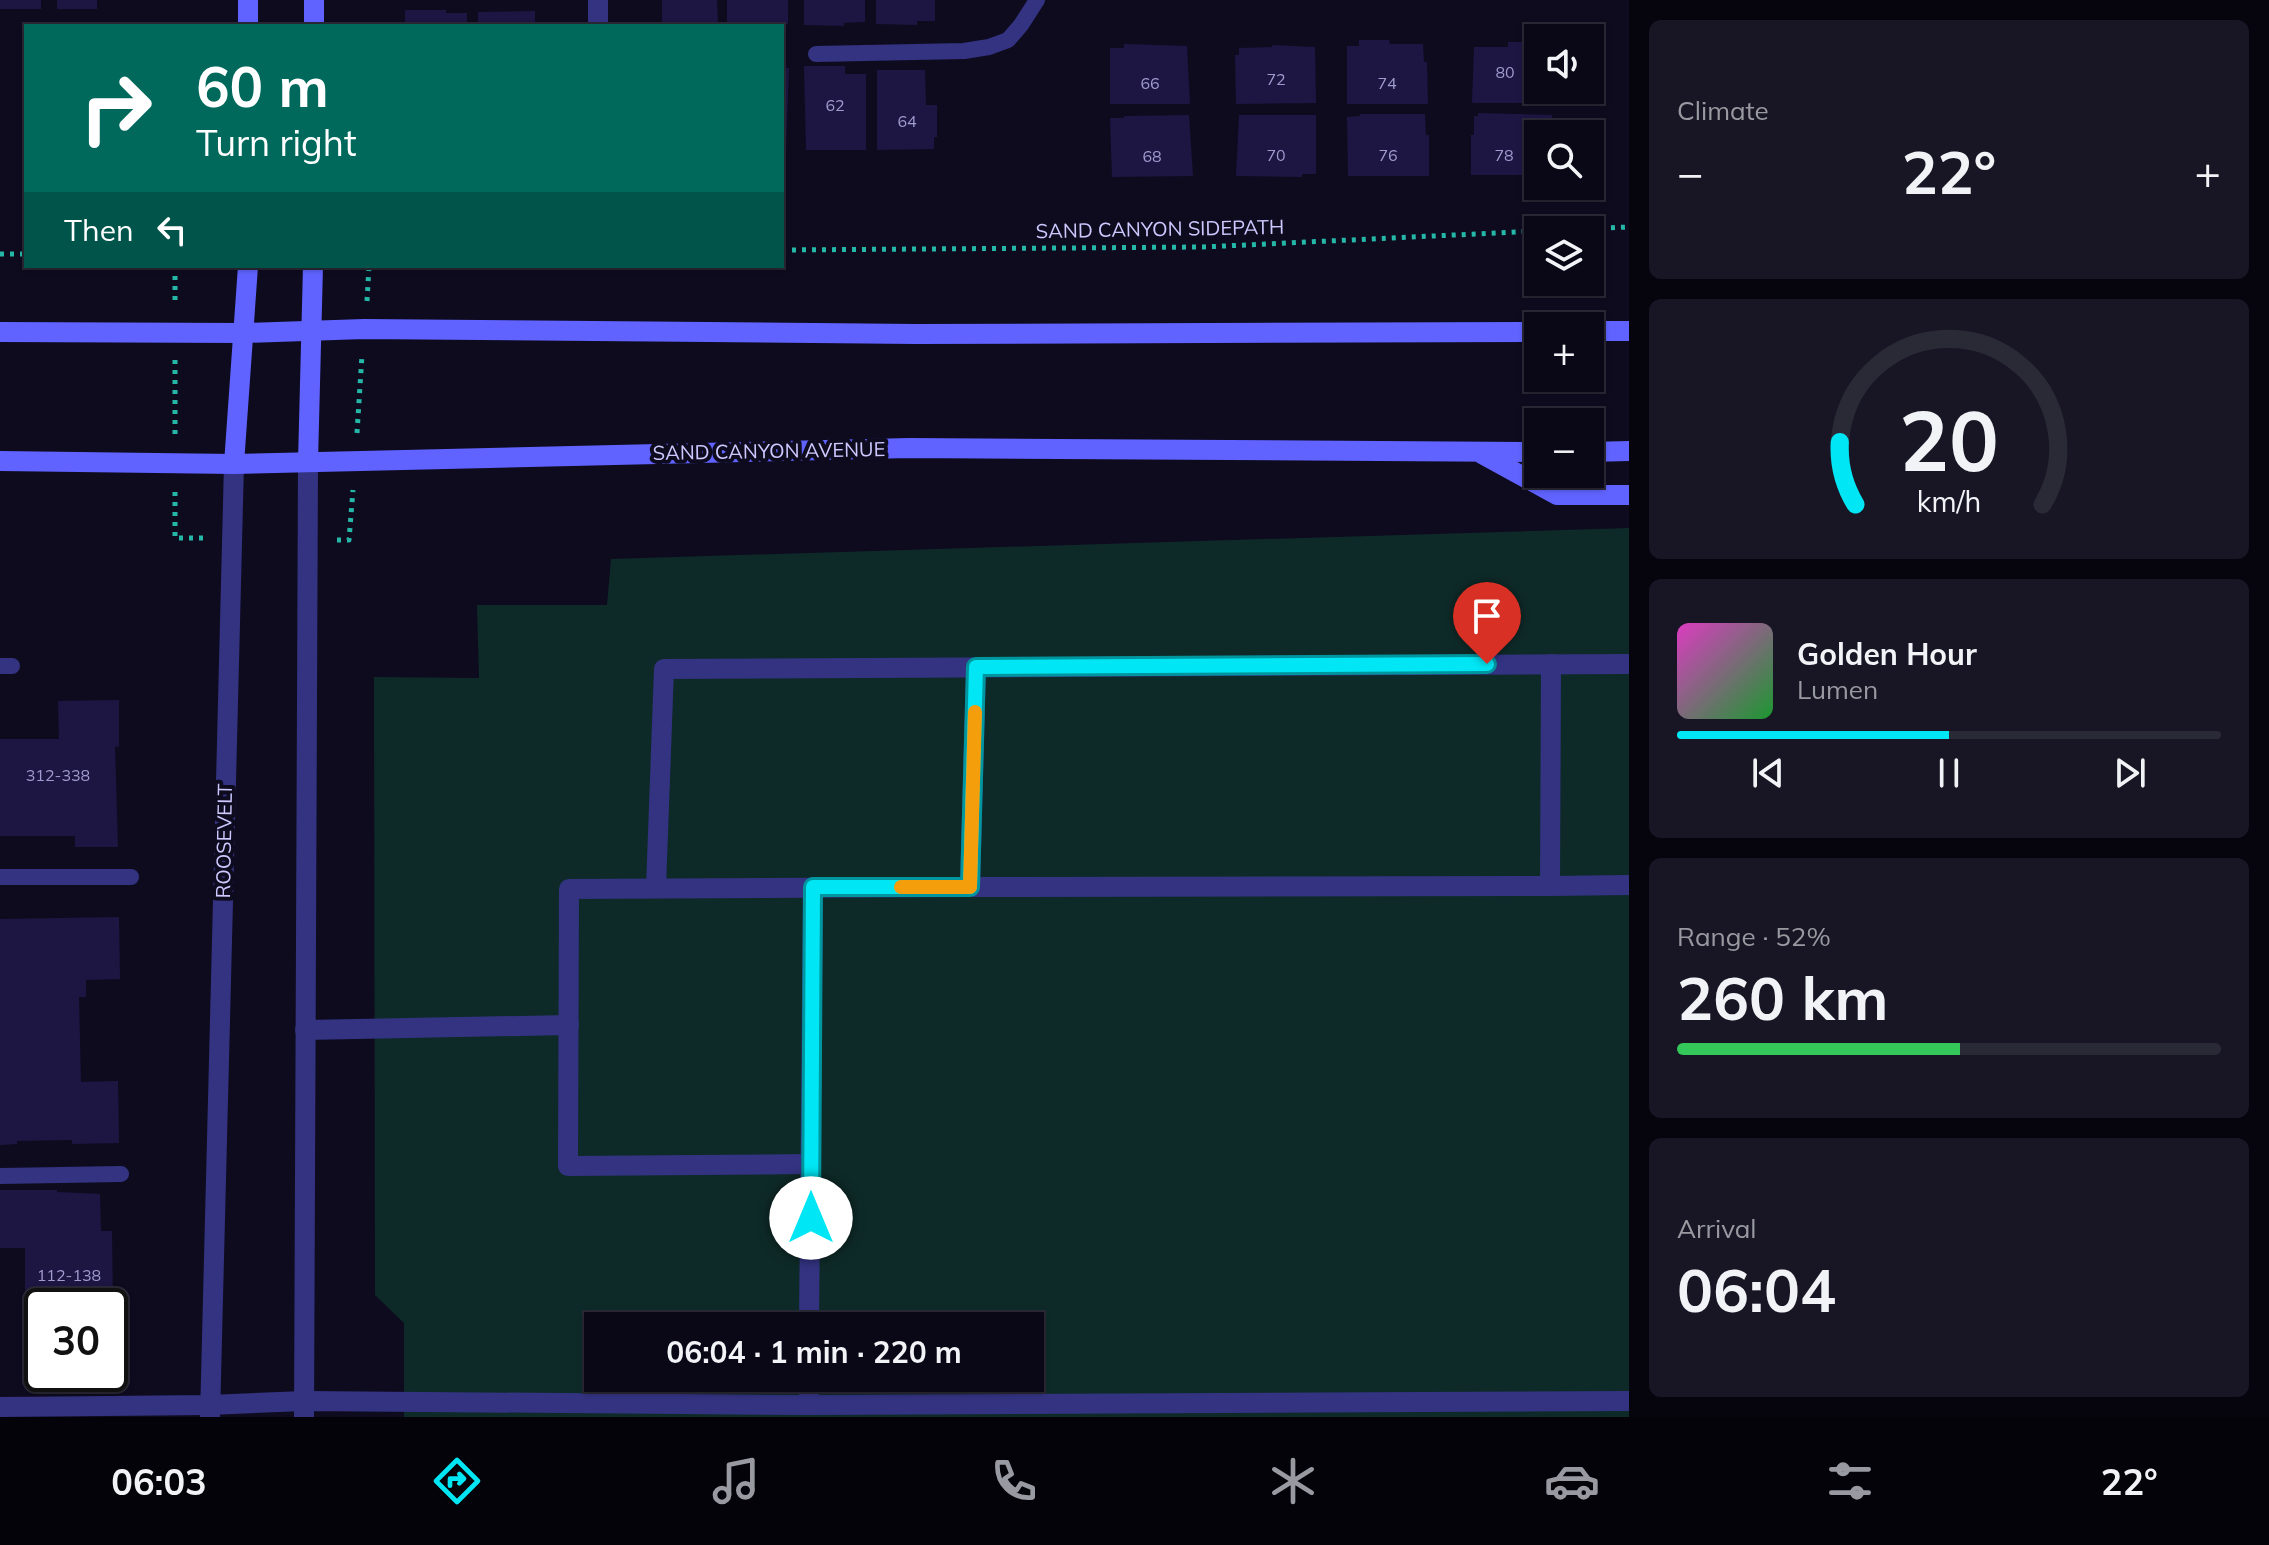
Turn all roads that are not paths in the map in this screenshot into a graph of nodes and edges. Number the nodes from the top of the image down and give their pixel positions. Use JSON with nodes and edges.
{"nodes":[{"id":1,"x":248,"y":0,"type":"edge"},
{"id":2,"x":314,"y":0,"type":"edge"},
{"id":3,"x":598,"y":0,"type":"edge"},
{"id":4,"x":1037,"y":0,"type":"edge"},
{"id":5,"x":248,"y":24,"type":"edge"},
{"id":6,"x":314,"y":24,"type":"edge"},
{"id":7,"x":598,"y":24,"type":"edge"},
{"id":8,"x":816,"y":54,"type":"dead end"},
{"id":9,"x":248,"y":268,"type":"edge"},
{"id":10,"x":313,"y":268,"type":"edge"},
{"id":11,"x":313,"y":330,"type":"junction"},
{"id":12,"x":1604,"y":331,"type":"edge"},
{"id":13,"x":1629,"y":331,"type":"edge"},
{"id":14,"x":0,"y":332,"type":"edge"},
{"id":15,"x":1524,"y":332,"type":"edge"},
{"id":16,"x":244,"y":333,"type":"junction"},
{"id":17,"x":1629,"y":451,"type":"edge"},
{"id":18,"x":1479,"y":452,"type":"junction"},
{"id":19,"x":1524,"y":452,"type":"edge"},
{"id":20,"x":1604,"y":452,"type":"edge"},
{"id":21,"x":0,"y":461,"type":"edge"},
{"id":22,"x":308,"y":462,"type":"junction"},
{"id":23,"x":234,"y":464,"type":"junction"},
{"id":24,"x":1629,"y":495,"type":"edge"},
{"id":25,"x":1551,"y":664,"type":"junction"},
{"id":26,"x":1629,"y":664,"type":"edge"},
{"id":27,"x":976,"y":667,"type":"junction"},
{"id":28,"x":0,"y":877,"type":"edge"},
{"id":29,"x":131,"y":877,"type":"dead end"},
{"id":30,"x":1629,"y":885,"type":"edge"},
{"id":31,"x":1550,"y":886,"type":"junction"},
{"id":32,"x":813,"y":887,"type":"junction"},
{"id":33,"x":970,"y":887,"type":"junction"},
{"id":34,"x":656,"y":888,"type":"junction"},
{"id":35,"x":569,"y":1025,"type":"junction"},
{"id":36,"x":305,"y":1030,"type":"junction"},
{"id":37,"x":811,"y":1164,"type":"junction"},
{"id":38,"x":121,"y":1174,"type":"dead end"},
{"id":39,"x":0,"y":1176,"type":"edge"},
{"id":40,"x":809,"y":1312,"type":"edge"},
{"id":41,"x":809,"y":1392,"type":"edge"},
{"id":42,"x":1629,"y":1401,"type":"edge"},
{"id":43,"x":809,"y":1405,"type":"junction"},
{"id":44,"x":0,"y":1407,"type":"edge"},
{"id":45,"x":304,"y":1409,"type":"edge"},
{"id":46,"x":210,"y":1411,"type":"edge"}],
"edges":[{"from":1,"to":5,"type":"main road"},
{"from":2,"to":6,"type":"main road"},
{"from":3,"to":7,"type":"street"},
{"from":4,"to":8,"type":"lane"},
{"from":9,"to":16,"type":"main road","name":"ROOSEVELT"},
{"from":10,"to":11,"type":"main road"},
{"from":11,"to":15,"type":"main road"},
{"from":11,"to":16,"type":"main road"},
{"from":11,"to":22,"type":"main road"},
{"from":12,"to":13,"type":"main road"},
{"from":14,"to":16,"type":"main road"},
{"from":16,"to":23,"type":"main road","name":"ROOSEVELT"},
{"from":17,"to":20,"type":"main road"},
{"from":18,"to":19,"type":"main road","name":"SAND CANYON AVENUE"},
{"from":18,"to":22,"type":"main road","name":"SAND CANYON AVENUE"},
{"from":18,"to":24,"type":"main road"},
{"from":21,"to":23,"type":"main road","name":"SAND CANYON AVENUE"},
{"from":22,"to":23,"type":"main road","name":"SAND CANYON AVENUE"},
{"from":22,"to":36,"type":"street"},
{"from":23,"to":46,"type":"street","name":"ROOSEVELT"},
{"from":25,"to":26,"type":"street"},
{"from":25,"to":27,"type":"street"},
{"from":25,"to":31,"type":"street"},
{"from":27,"to":33,"type":"street"},
{"from":27,"to":34,"type":"street"},
{"from":28,"to":29,"type":"lane"},
{"from":30,"to":31,"type":"street"},
{"from":31,"to":33,"type":"street"},
{"from":32,"to":33,"type":"street"},
{"from":32,"to":34,"type":"street"},
{"from":32,"to":37,"type":"street"},
{"from":34,"to":35,"type":"street"},
{"from":35,"to":36,"type":"street"},
{"from":35,"to":37,"type":"street"},
{"from":36,"to":45,"type":"street"},
{"from":37,"to":40,"type":"street"},
{"from":38,"to":39,"type":"lane"},
{"from":41,"to":43,"type":"street"},
{"from":42,"to":43,"type":"street"},
{"from":43,"to":45,"type":"street"},
{"from":44,"to":46,"type":"street"},
{"from":45,"to":46,"type":"street"}]}
